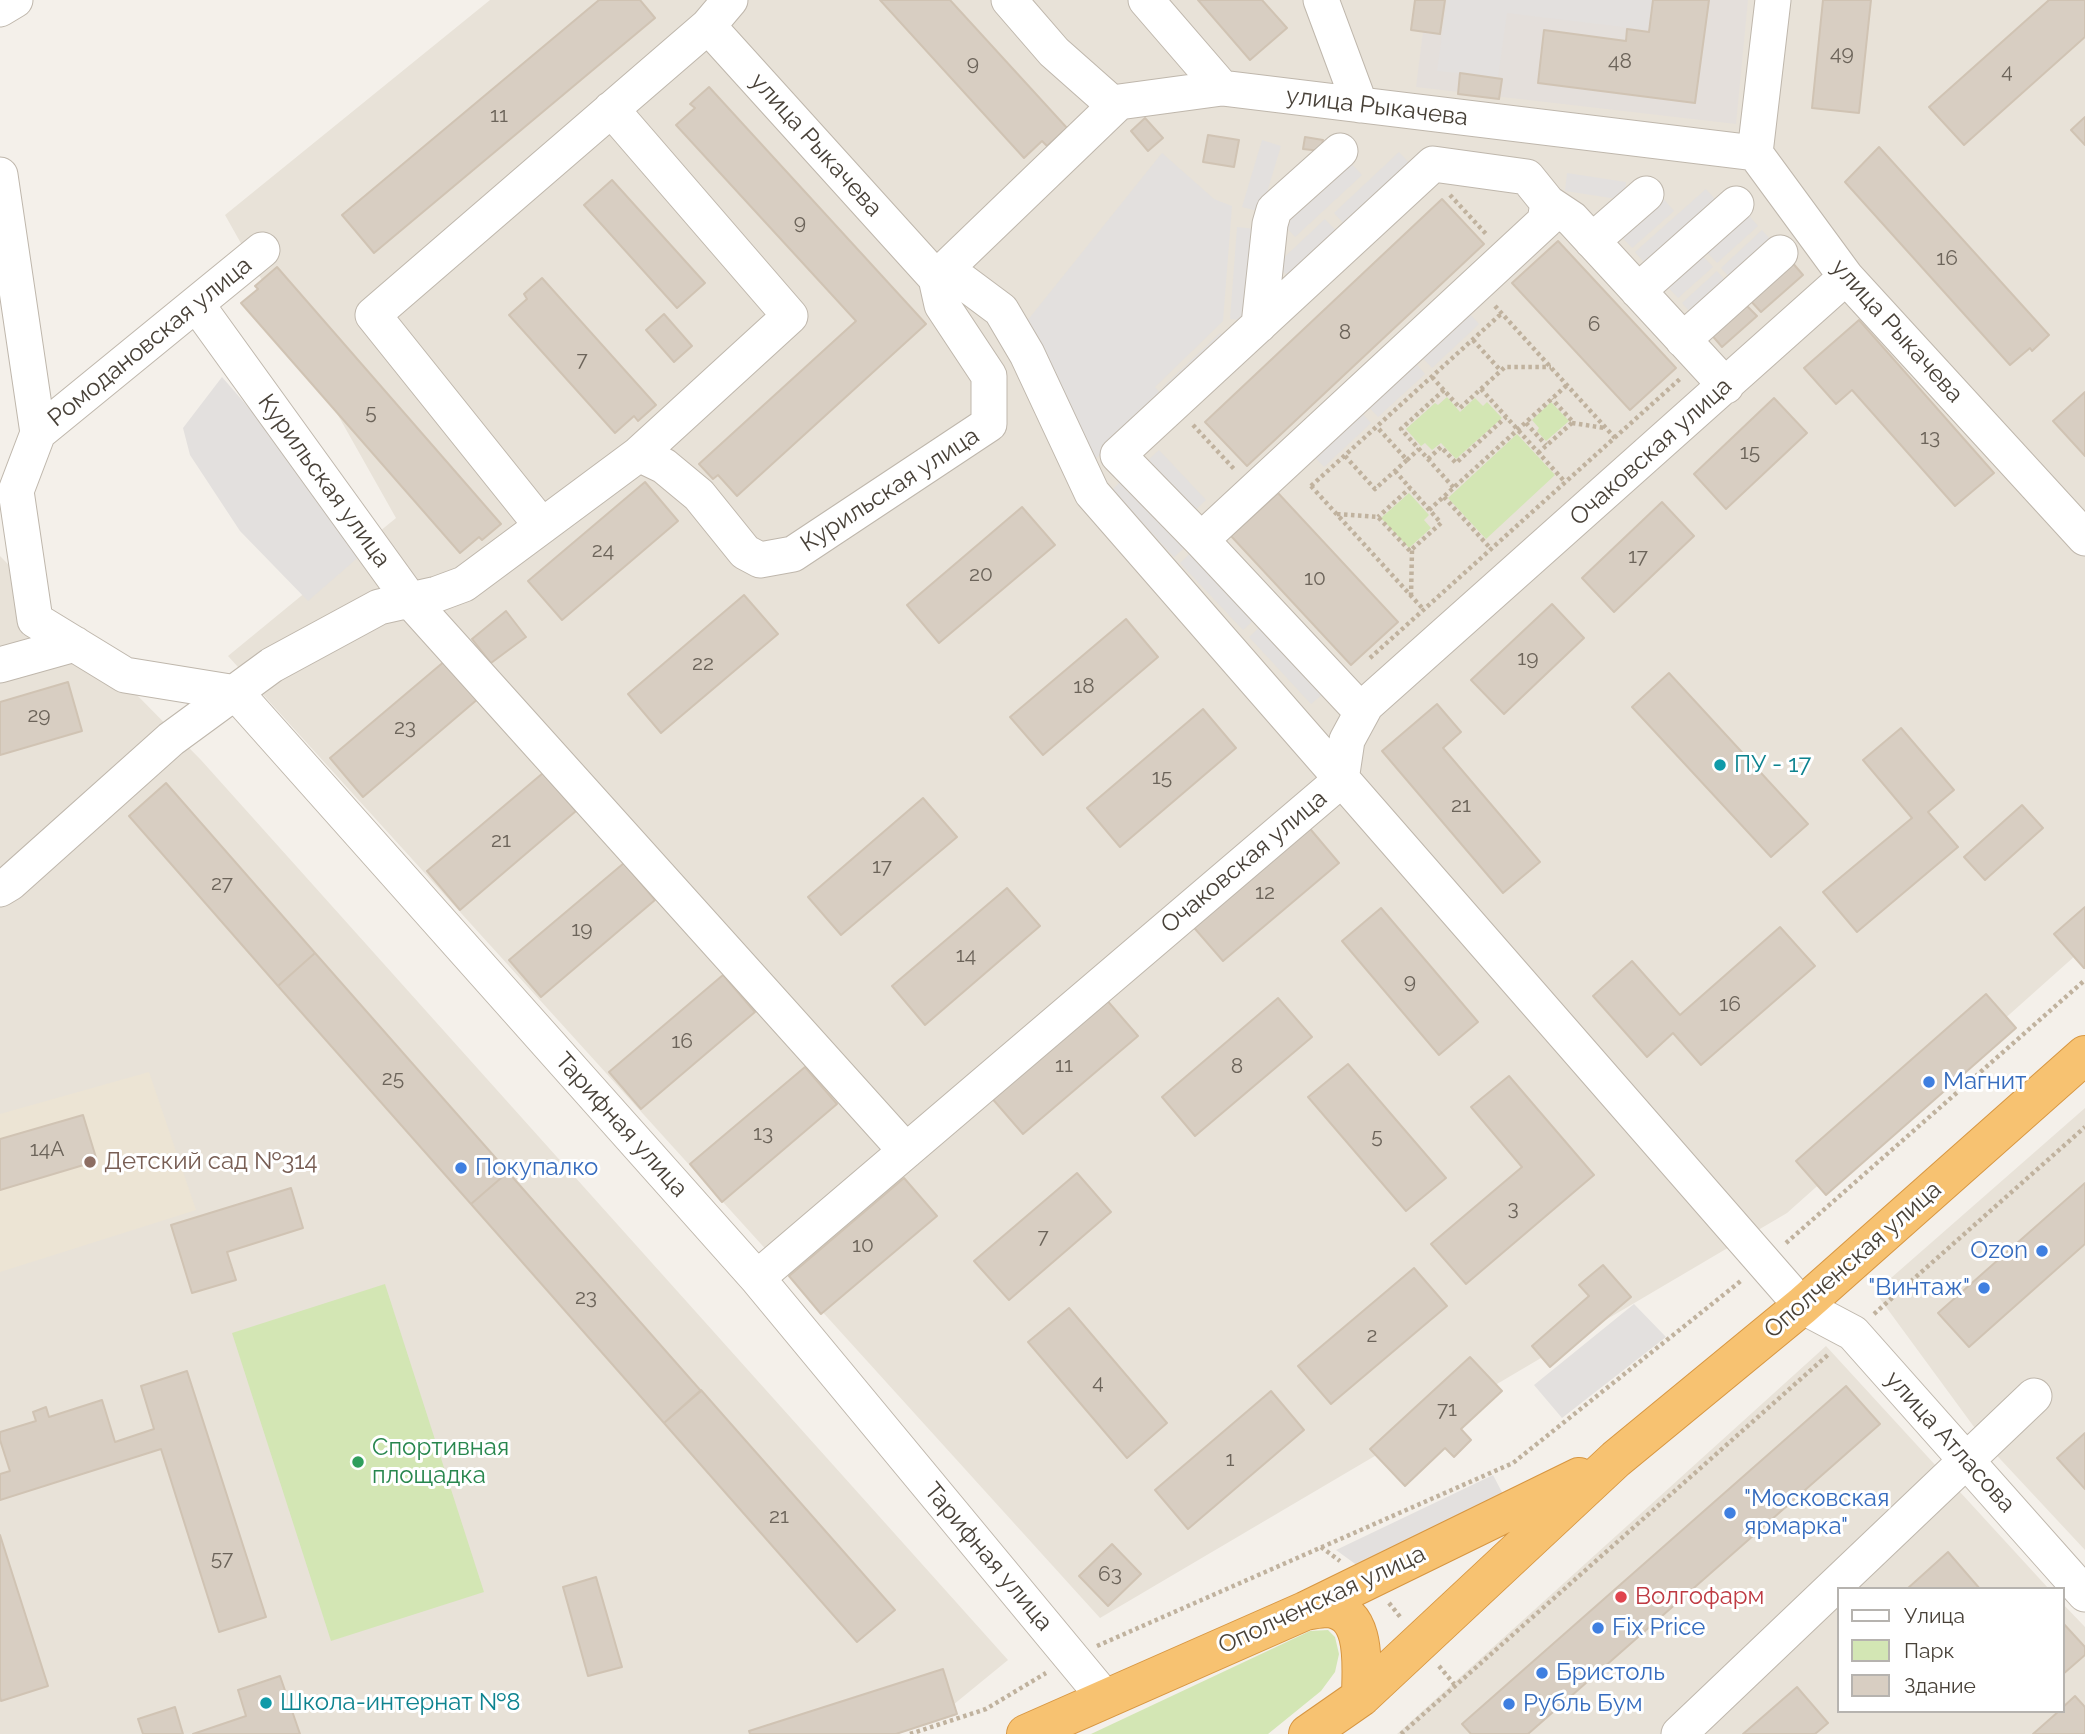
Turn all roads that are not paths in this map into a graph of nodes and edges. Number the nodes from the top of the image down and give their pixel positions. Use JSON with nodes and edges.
{"nodes":[{"id":1,"x":15,"y":0,"type":"edge"},
{"id":2,"x":730,"y":0,"type":"edge"},
{"id":3,"x":1009,"y":0,"type":"edge"},
{"id":4,"x":1146,"y":0,"type":"edge"},
{"id":5,"x":1321,"y":0,"type":"edge"},
{"id":6,"x":1773,"y":0,"type":"edge"},
{"id":7,"x":0,"y":9,"type":"edge"},
{"id":8,"x":708,"y":26,"type":"junction"},
{"id":9,"x":1222,"y":88,"type":"junction"},
{"id":10,"x":1360,"y":105,"type":"junction"},
{"id":11,"x":1115,"y":106,"type":"junction"},
{"id":12,"x":611,"y":109,"type":"junction"},
{"id":13,"x":1339,"y":151,"type":"dead end"},
{"id":14,"x":1755,"y":153,"type":"junction"},
{"id":15,"x":0,"y":175,"type":"edge"},
{"id":16,"x":1646,"y":194,"type":"dead end"},
{"id":17,"x":1548,"y":203,"type":"junction"},
{"id":18,"x":1735,"y":204,"type":"dead end"},
{"id":19,"x":1592,"y":242,"type":"junction"},
{"id":20,"x":262,"y":250,"type":"dead end"},
{"id":21,"x":1780,"y":253,"type":"dead end"},
{"id":22,"x":1846,"y":277,"type":"junction"},
{"id":23,"x":936,"y":278,"type":"junction"},
{"id":24,"x":1638,"y":291,"type":"junction"},
{"id":25,"x":197,"y":305,"type":"junction"},
{"id":26,"x":1259,"y":325,"type":"junction"},
{"id":27,"x":1692,"y":350,"type":"junction"},
{"id":28,"x":1726,"y":386,"type":"junction"},
{"id":29,"x":38,"y":433,"type":"junction"},
{"id":30,"x":639,"y":454,"type":"junction"},
{"id":31,"x":8,"y":490,"type":"edge"},
{"id":32,"x":542,"y":526,"type":"junction"},
{"id":33,"x":2085,"y":538,"type":"edge"},
{"id":34,"x":1201,"y":540,"type":"junction"},
{"id":35,"x":410,"y":600,"type":"junction"},
{"id":36,"x":75,"y":644,"type":"junction"},
{"id":37,"x":0,"y":665,"type":"edge"},
{"id":38,"x":236,"y":693,"type":"junction"},
{"id":39,"x":1362,"y":712,"type":"junction"},
{"id":40,"x":1341,"y":780,"type":"junction"},
{"id":41,"x":0,"y":889,"type":"edge"},
{"id":42,"x":2085,"y":1055,"type":"edge"},
{"id":43,"x":906,"y":1151,"type":"junction"},
{"id":44,"x":757,"y":1278,"type":"junction"},
{"id":45,"x":1802,"y":1306,"type":"junction"},
{"id":46,"x":2034,"y":1396,"type":"dead end"},
{"id":47,"x":1616,"y":1459,"type":"junction"},
{"id":48,"x":1965,"y":1460,"type":"junction"},
{"id":49,"x":2085,"y":1594,"type":"edge"},
{"id":50,"x":1305,"y":1611,"type":"junction"},
{"id":51,"x":1361,"y":1697,"type":"junction"},
{"id":52,"x":1105,"y":1698,"type":"junction"},
{"id":53,"x":1026,"y":1734,"type":"edge"},
{"id":54,"x":1308,"y":1734,"type":"edge"},
{"id":55,"x":1679,"y":1734,"type":"edge"}],
"edges":[{"from":1,"to":7,"type":"street"},
{"from":2,"to":8,"type":"street"},
{"from":3,"to":11,"type":"street"},
{"from":4,"to":9,"type":"street"},
{"from":5,"to":10,"type":"street"},
{"from":6,"to":14,"type":"street"},
{"from":8,"to":12,"type":"street"},
{"from":8,"to":23,"type":"street","name":"улица Рыкачева"},
{"from":9,"to":10,"type":"street","name":"улица Рыкачева"},
{"from":9,"to":11,"type":"street","name":"улица Рыкачева"},
{"from":10,"to":14,"type":"street","name":"улица Рыкачева"},
{"from":11,"to":23,"type":"street"},
{"from":12,"to":30,"type":"street"},
{"from":12,"to":32,"type":"street"},
{"from":13,"to":26,"type":"street"},
{"from":14,"to":22,"type":"street","name":"улица Рыкачева"},
{"from":15,"to":29,"type":"street"},
{"from":16,"to":19,"type":"street"},
{"from":17,"to":19,"type":"street"},
{"from":17,"to":26,"type":"street"},
{"from":17,"to":34,"type":"street"},
{"from":18,"to":24,"type":"street"},
{"from":19,"to":24,"type":"street"},
{"from":20,"to":25,"type":"street","name":"Ромодановская улица"},
{"from":21,"to":27,"type":"street"},
{"from":22,"to":28,"type":"street","name":"Очаковская улица"},
{"from":22,"to":33,"type":"street","name":"улица Рыкачева"},
{"from":23,"to":30,"type":"street","name":"Курильская улица"},
{"from":23,"to":40,"type":"street"},
{"from":24,"to":27,"type":"street"},
{"from":25,"to":29,"type":"street","name":"Ромодановская улица"},
{"from":25,"to":35,"type":"street","name":"Курильская улица"},
{"from":26,"to":34,"type":"street"},
{"from":27,"to":28,"type":"street"},
{"from":28,"to":39,"type":"street","name":"Очаковская улица"},
{"from":29,"to":31,"type":"street"},
{"from":30,"to":32,"type":"street"},
{"from":31,"to":36,"type":"street"},
{"from":32,"to":35,"type":"street"},
{"from":34,"to":39,"type":"street"},
{"from":35,"to":38,"type":"street"},
{"from":35,"to":43,"type":"street","name":"Курильская улица"},
{"from":36,"to":37,"type":"street"},
{"from":36,"to":38,"type":"street"},
{"from":38,"to":41,"type":"street"},
{"from":38,"to":44,"type":"street","name":"Тарифная улица"},
{"from":39,"to":40,"type":"street","name":"Очаковская улица"},
{"from":40,"to":43,"type":"street","name":"Очаковская улица"},
{"from":40,"to":45,"type":"street"},
{"from":42,"to":45,"type":"highway","name":"Ополченская улица"},
{"from":43,"to":44,"type":"street","name":"Очаковская улица"},
{"from":44,"to":52,"type":"street","name":"Тарифная улица"},
{"from":45,"to":47,"type":"highway","name":"Ополченская улица"},
{"from":45,"to":48,"type":"street","name":"улица Атласова"},
{"from":46,"to":48,"type":"street"},
{"from":47,"to":50,"type":"highway","name":"Ополченская улица"},
{"from":47,"to":51,"type":"highway","name":"Ополченская улица"},
{"from":48,"to":49,"type":"street","name":"улица Атласова"},
{"from":48,"to":55,"type":"street"},
{"from":50,"to":51,"type":"highway"},
{"from":50,"to":52,"type":"highway","name":"Ополченская улица"},
{"from":51,"to":54,"type":"highway","name":"Ополченская улица"},
{"from":52,"to":53,"type":"highway","name":"Ополченская улица"}]}
